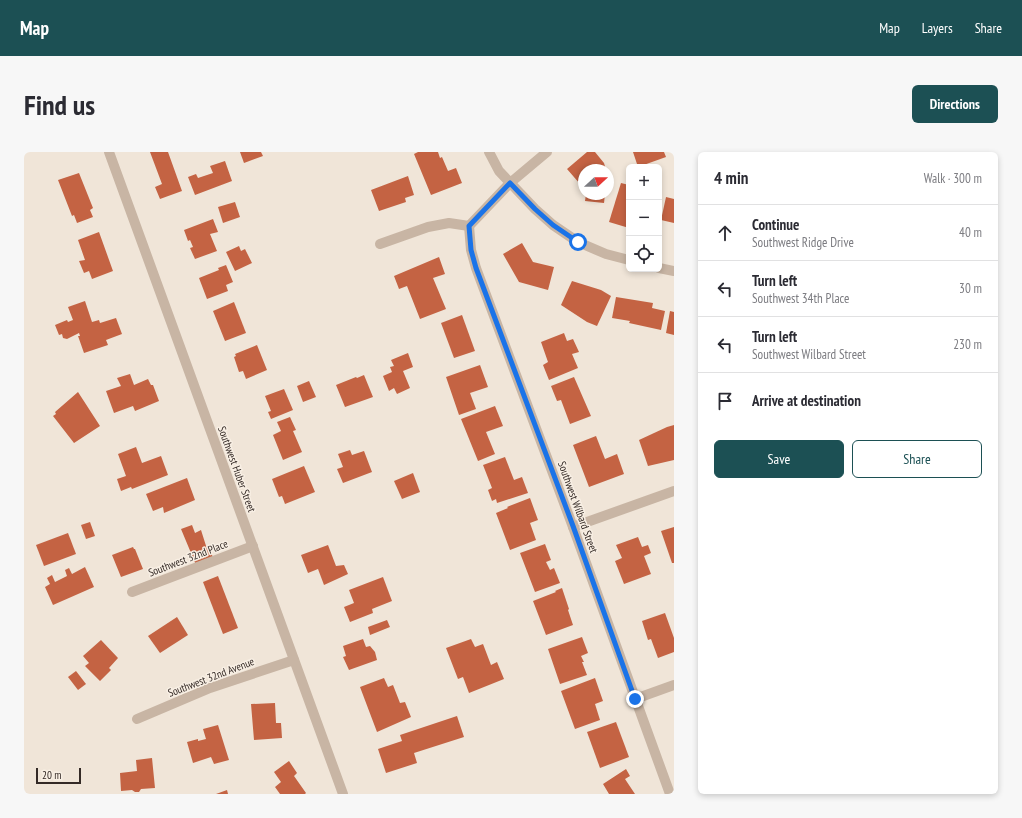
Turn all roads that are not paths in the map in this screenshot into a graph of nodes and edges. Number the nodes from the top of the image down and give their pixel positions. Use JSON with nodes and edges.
{"nodes":[{"id":1,"x":109,"y":152,"type":"edge"},
{"id":2,"x":489,"y":152,"type":"edge"},
{"id":3,"x":547,"y":152,"type":"edge"},
{"id":4,"x":510,"y":183,"type":"junction"},
{"id":5,"x":469,"y":226,"type":"junction"},
{"id":6,"x":380,"y":244,"type":"dead end"},
{"id":7,"x":626,"y":259,"type":"edge"},
{"id":8,"x":662,"y":269,"type":"edge"},
{"id":9,"x":674,"y":271,"type":"edge"},
{"id":10,"x":674,"y":491,"type":"edge"},
{"id":11,"x":573,"y":526,"type":"junction"},
{"id":12,"x":253,"y":546,"type":"junction"},
{"id":13,"x":132,"y":592,"type":"dead end"},
{"id":14,"x":294,"y":660,"type":"junction"},
{"id":15,"x":674,"y":685,"type":"edge"},
{"id":16,"x":635,"y":699,"type":"junction"},
{"id":17,"x":137,"y":719,"type":"dead end"},
{"id":18,"x":343,"y":794,"type":"edge"},
{"id":19,"x":670,"y":794,"type":"edge"}],
"edges":[{"from":1,"to":12,"type":"street","name":"Southwest Huber Street"},
{"from":2,"to":4,"type":"street"},
{"from":3,"to":4,"type":"street"},
{"from":4,"to":5,"type":"street"},
{"from":4,"to":7,"type":"street"},
{"from":5,"to":6,"type":"street"},
{"from":5,"to":11,"type":"street","name":"Southwest Wilbard Street"},
{"from":8,"to":9,"type":"street"},
{"from":10,"to":11,"type":"street"},
{"from":11,"to":16,"type":"street","name":"Southwest Wilbard Street"},
{"from":12,"to":13,"type":"street","name":"Southwest 32nd Place"},
{"from":12,"to":14,"type":"street","name":"Southwest Huber Street"},
{"from":14,"to":17,"type":"street","name":"Southwest 32nd Avenue"},
{"from":14,"to":18,"type":"street","name":"Southwest Huber Street"},
{"from":15,"to":16,"type":"street"},
{"from":16,"to":19,"type":"street","name":"Southwest Wilbard Street"}]}
